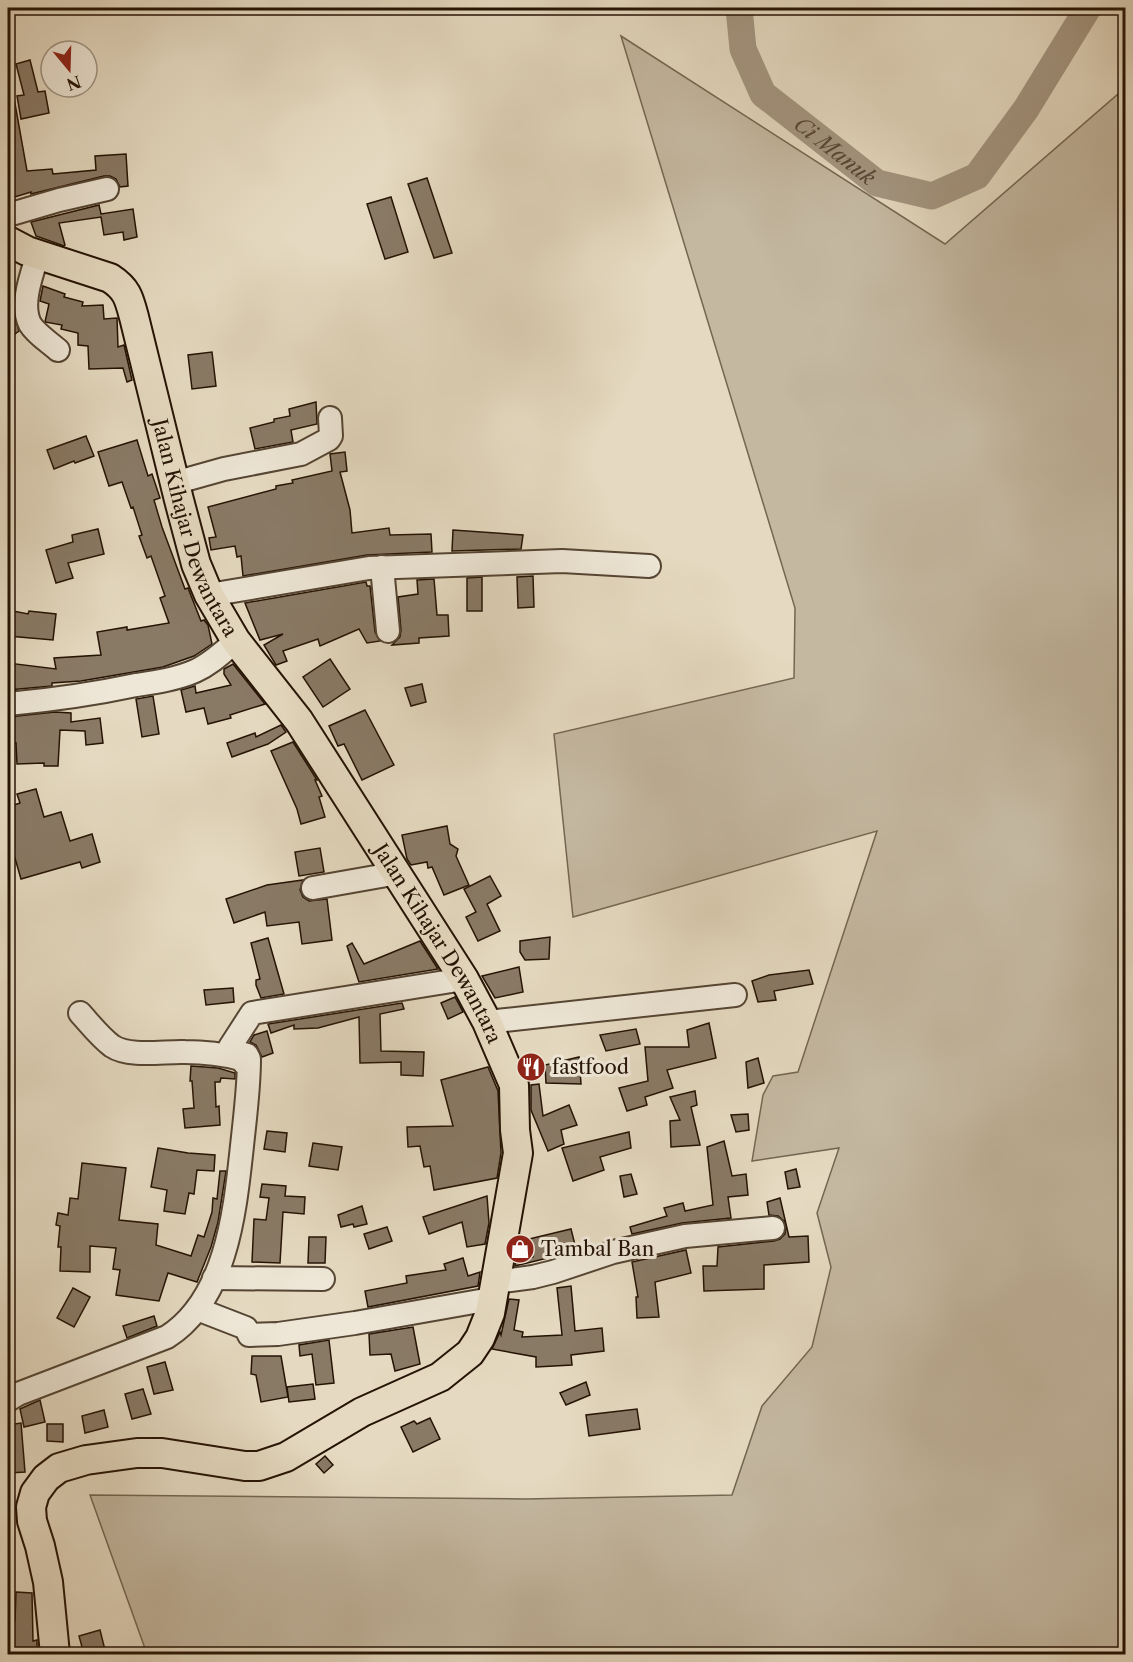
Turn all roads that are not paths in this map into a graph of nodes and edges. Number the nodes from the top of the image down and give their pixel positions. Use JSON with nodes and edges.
{"nodes":[{"id":1,"x":107,"y":189,"type":"dead end"},
{"id":2,"x":8,"y":215,"type":"edge"},
{"id":3,"x":8,"y":241,"type":"edge"},
{"id":4,"x":38,"y":254,"type":"junction"},
{"id":5,"x":58,"y":350,"type":"dead end"},
{"id":6,"x":330,"y":418,"type":"dead end"},
{"id":7,"x":174,"y":483,"type":"junction"},
{"id":8,"x":649,"y":566,"type":"dead end"},
{"id":9,"x":382,"y":567,"type":"junction"},
{"id":10,"x":209,"y":595,"type":"junction"},
{"id":11,"x":388,"y":631,"type":"dead end"},
{"id":12,"x":236,"y":641,"type":"junction"},
{"id":13,"x":8,"y":704,"type":"edge"},
{"id":14,"x":398,"y":873,"type":"junction"},
{"id":15,"x":313,"y":888,"type":"dead end"},
{"id":16,"x":464,"y":979,"type":"junction"},
{"id":17,"x":735,"y":995,"type":"dead end"},
{"id":18,"x":80,"y":1013,"type":"dead end"},
{"id":19,"x":487,"y":1022,"type":"junction"},
{"id":20,"x":249,"y":1069,"type":"junction"},
{"id":21,"x":773,"y":1228,"type":"dead end"},
{"id":22,"x":214,"y":1278,"type":"junction"},
{"id":23,"x":323,"y":1279,"type":"dead end"},
{"id":24,"x":493,"y":1290,"type":"junction"},
{"id":25,"x":197,"y":1309,"type":"junction"},
{"id":26,"x":8,"y":1400,"type":"edge"},
{"id":27,"x":55,"y":1654,"type":"edge"}],
"edges":[{"from":1,"to":2,"type":"street"},
{"from":3,"to":4,"type":"main road","name":"Jalan Kihajar Dewantara"},
{"from":4,"to":5,"type":"street"},
{"from":4,"to":7,"type":"main road","name":"Jalan Kihajar Dewantara"},
{"from":6,"to":7,"type":"street"},
{"from":7,"to":10,"type":"main road","name":"Jalan Kihajar Dewantara"},
{"from":8,"to":9,"type":"street"},
{"from":9,"to":10,"type":"street"},
{"from":9,"to":11,"type":"street"},
{"from":10,"to":12,"type":"main road","name":"Jalan Kihajar Dewantara"},
{"from":12,"to":13,"type":"street"},
{"from":12,"to":14,"type":"main road","name":"Jalan Kihajar Dewantara"},
{"from":14,"to":15,"type":"street"},
{"from":14,"to":16,"type":"main road","name":"Jalan Kihajar Dewantara"},
{"from":16,"to":19,"type":"main road","name":"Jalan Kihajar Dewantara"},
{"from":16,"to":20,"type":"street"},
{"from":17,"to":19,"type":"street"},
{"from":18,"to":20,"type":"street"},
{"from":19,"to":24,"type":"main road","name":"Jalan Kihajar Dewantara"},
{"from":20,"to":22,"type":"street"},
{"from":21,"to":24,"type":"street"},
{"from":22,"to":23,"type":"street"},
{"from":22,"to":25,"type":"street"},
{"from":24,"to":25,"type":"street"},
{"from":24,"to":27,"type":"main road","name":"Jalan Kihajar Dewantara"},
{"from":25,"to":26,"type":"street"}]}
